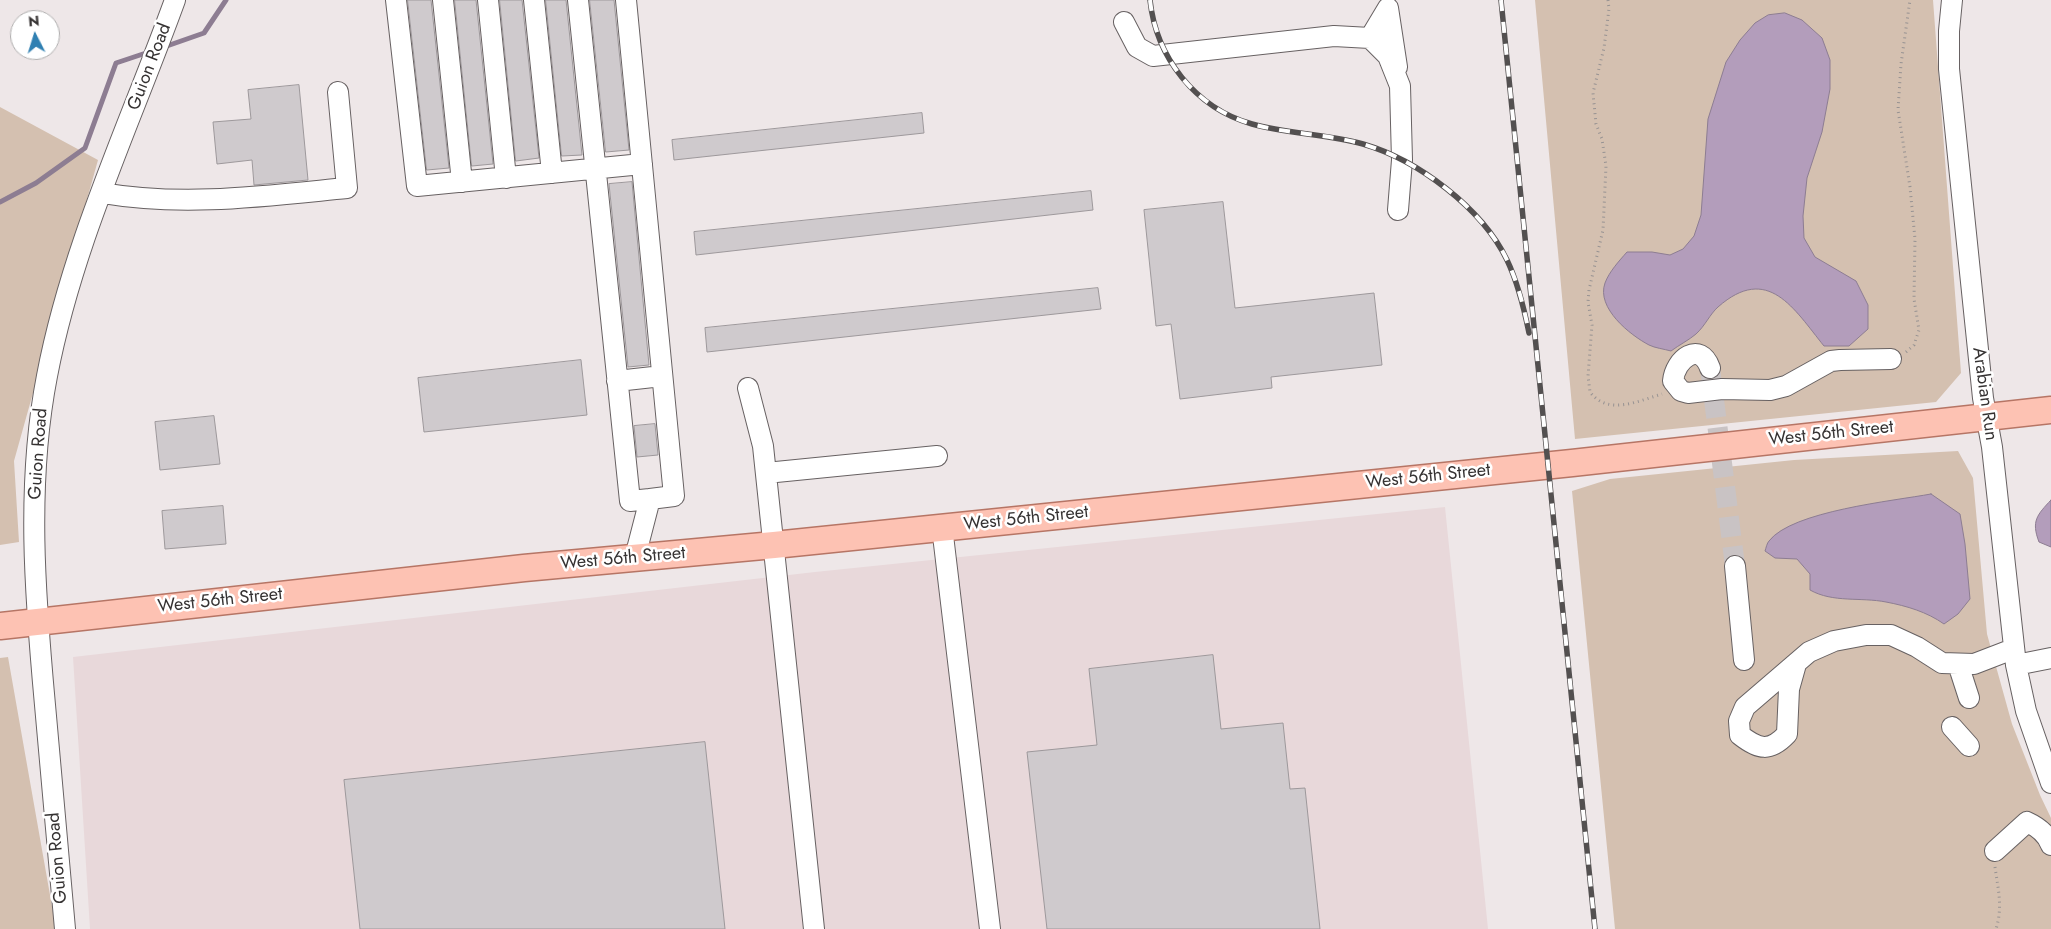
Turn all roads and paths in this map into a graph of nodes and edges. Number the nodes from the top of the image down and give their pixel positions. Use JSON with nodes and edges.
{"nodes":[{"id":1,"x":175,"y":0,"type":"edge"},
{"id":2,"x":396,"y":0,"type":"edge"},
{"id":3,"x":443,"y":0,"type":"edge"},
{"id":4,"x":488,"y":0,"type":"edge"},
{"id":5,"x":534,"y":0,"type":"edge"},
{"id":6,"x":578,"y":0,"type":"edge"},
{"id":7,"x":626,"y":0,"type":"edge"},
{"id":8,"x":1608,"y":0,"type":"edge"},
{"id":9,"x":1910,"y":0,"type":"edge"},
{"id":10,"x":1952,"y":0,"type":"edge"},
{"id":11,"x":1124,"y":22,"type":"dead end"},
{"id":12,"x":1370,"y":38,"type":"junction"},
{"id":13,"x":1400,"y":86,"type":"junction"},
{"id":14,"x":338,"y":92,"type":"dead end"},
{"id":15,"x":642,"y":164,"type":"junction"},
{"id":16,"x":594,"y":169,"type":"junction"},
{"id":17,"x":552,"y":173,"type":"junction"},
{"id":18,"x":506,"y":178,"type":"junction"},
{"id":19,"x":462,"y":182,"type":"junction"},
{"id":20,"x":102,"y":193,"type":"junction"},
{"id":21,"x":1398,"y":210,"type":"dead end"},
{"id":22,"x":1891,"y":359,"type":"joint"},
{"id":23,"x":1710,"y":368,"type":"tunnel mouth"},
{"id":24,"x":662,"y":376,"type":"junction"},
{"id":25,"x":617,"y":381,"type":"junction"},
{"id":26,"x":748,"y":388,"type":"dead end"},
{"id":27,"x":1672,"y":389,"type":"junction"},
{"id":28,"x":2051,"y":410,"type":"edge"},
{"id":29,"x":1987,"y":417,"type":"junction"},
{"id":30,"x":937,"y":456,"type":"dead end"},
{"id":31,"x":766,"y":473,"type":"junction"},
{"id":32,"x":650,"y":499,"type":"junction"},
{"id":33,"x":942,"y":528,"type":"junction"},
{"id":34,"x":774,"y":545,"type":"junction"},
{"id":35,"x":635,"y":557,"type":"junction"},
{"id":36,"x":1735,"y":566,"type":"tunnel mouth"},
{"id":37,"x":38,"y":622,"type":"junction"},
{"id":38,"x":0,"y":626,"type":"edge"},
{"id":39,"x":2014,"y":657,"type":"junction"},
{"id":40,"x":2051,"y":658,"type":"edge"},
{"id":41,"x":1744,"y":660,"type":"dead end"},
{"id":42,"x":1796,"y":664,"type":"dead end"},
{"id":43,"x":1958,"y":664,"type":"junction"},
{"id":44,"x":1970,"y":698,"type":"dead end"},
{"id":45,"x":1952,"y":727,"type":"dead end"},
{"id":46,"x":1969,"y":746,"type":"dead end"},
{"id":47,"x":2051,"y":783,"type":"edge"},
{"id":48,"x":2051,"y":845,"type":"edge"},
{"id":49,"x":1995,"y":851,"type":"joint"},
{"id":50,"x":65,"y":929,"type":"edge"},
{"id":51,"x":814,"y":929,"type":"edge"},
{"id":52,"x":990,"y":929,"type":"edge"},
{"id":53,"x":1996,"y":929,"type":"edge"}],
"edges":[{"from":1,"to":20,"type":"street","name":"Guion Road"},
{"from":2,"to":19,"type":"street"},
{"from":3,"to":19,"type":"street"},
{"from":4,"to":18,"type":"street"},
{"from":5,"to":17,"type":"street"},
{"from":6,"to":16,"type":"street"},
{"from":7,"to":15,"type":"street"},
{"from":8,"to":27,"type":"path"},
{"from":9,"to":22,"type":"path"},
{"from":10,"to":29,"type":"street","name":"Arabian Run"},
{"from":11,"to":12,"type":"street"},
{"from":12,"to":13,"type":"street"},
{"from":12,"to":13,"type":"street"},
{"from":13,"to":21,"type":"street"},
{"from":14,"to":20,"type":"street"},
{"from":15,"to":16,"type":"street"},
{"from":15,"to":24,"type":"street"},
{"from":16,"to":17,"type":"street"},
{"from":16,"to":25,"type":"street"},
{"from":17,"to":18,"type":"street"},
{"from":18,"to":19,"type":"street"},
{"from":20,"to":37,"type":"street","name":"Guion Road"},
{"from":22,"to":27,"type":"street"},
{"from":23,"to":27,"type":"street"},
{"from":24,"to":25,"type":"street"},
{"from":24,"to":32,"type":"street"},
{"from":25,"to":32,"type":"street"},
{"from":26,"to":31,"type":"street"},
{"from":28,"to":29,"type":"main road","name":"West 56th Street"},
{"from":29,"to":33,"type":"main road","name":"West 56th Street"},
{"from":29,"to":39,"type":"street","name":"Arabian Run"},
{"from":30,"to":31,"type":"street"},
{"from":31,"to":34,"type":"street"},
{"from":32,"to":35,"type":"street"},
{"from":33,"to":34,"type":"main road","name":"West 56th Street"},
{"from":33,"to":52,"type":"street"},
{"from":34,"to":35,"type":"main road","name":"West 56th Street"},
{"from":34,"to":51,"type":"street"},
{"from":35,"to":37,"type":"main road","name":"West 56th Street"},
{"from":36,"to":41,"type":"street"},
{"from":37,"to":38,"type":"main road","name":"West 56th Street"},
{"from":37,"to":50,"type":"street","name":"Guion Road"},
{"from":39,"to":40,"type":"street"},
{"from":39,"to":43,"type":"street"},
{"from":39,"to":47,"type":"street","name":"Arabian Run"},
{"from":42,"to":43,"type":"street"},
{"from":43,"to":44,"type":"street"},
{"from":45,"to":46,"type":"street"},
{"from":48,"to":49,"type":"street"},
{"from":49,"to":53,"type":"path"}]}
